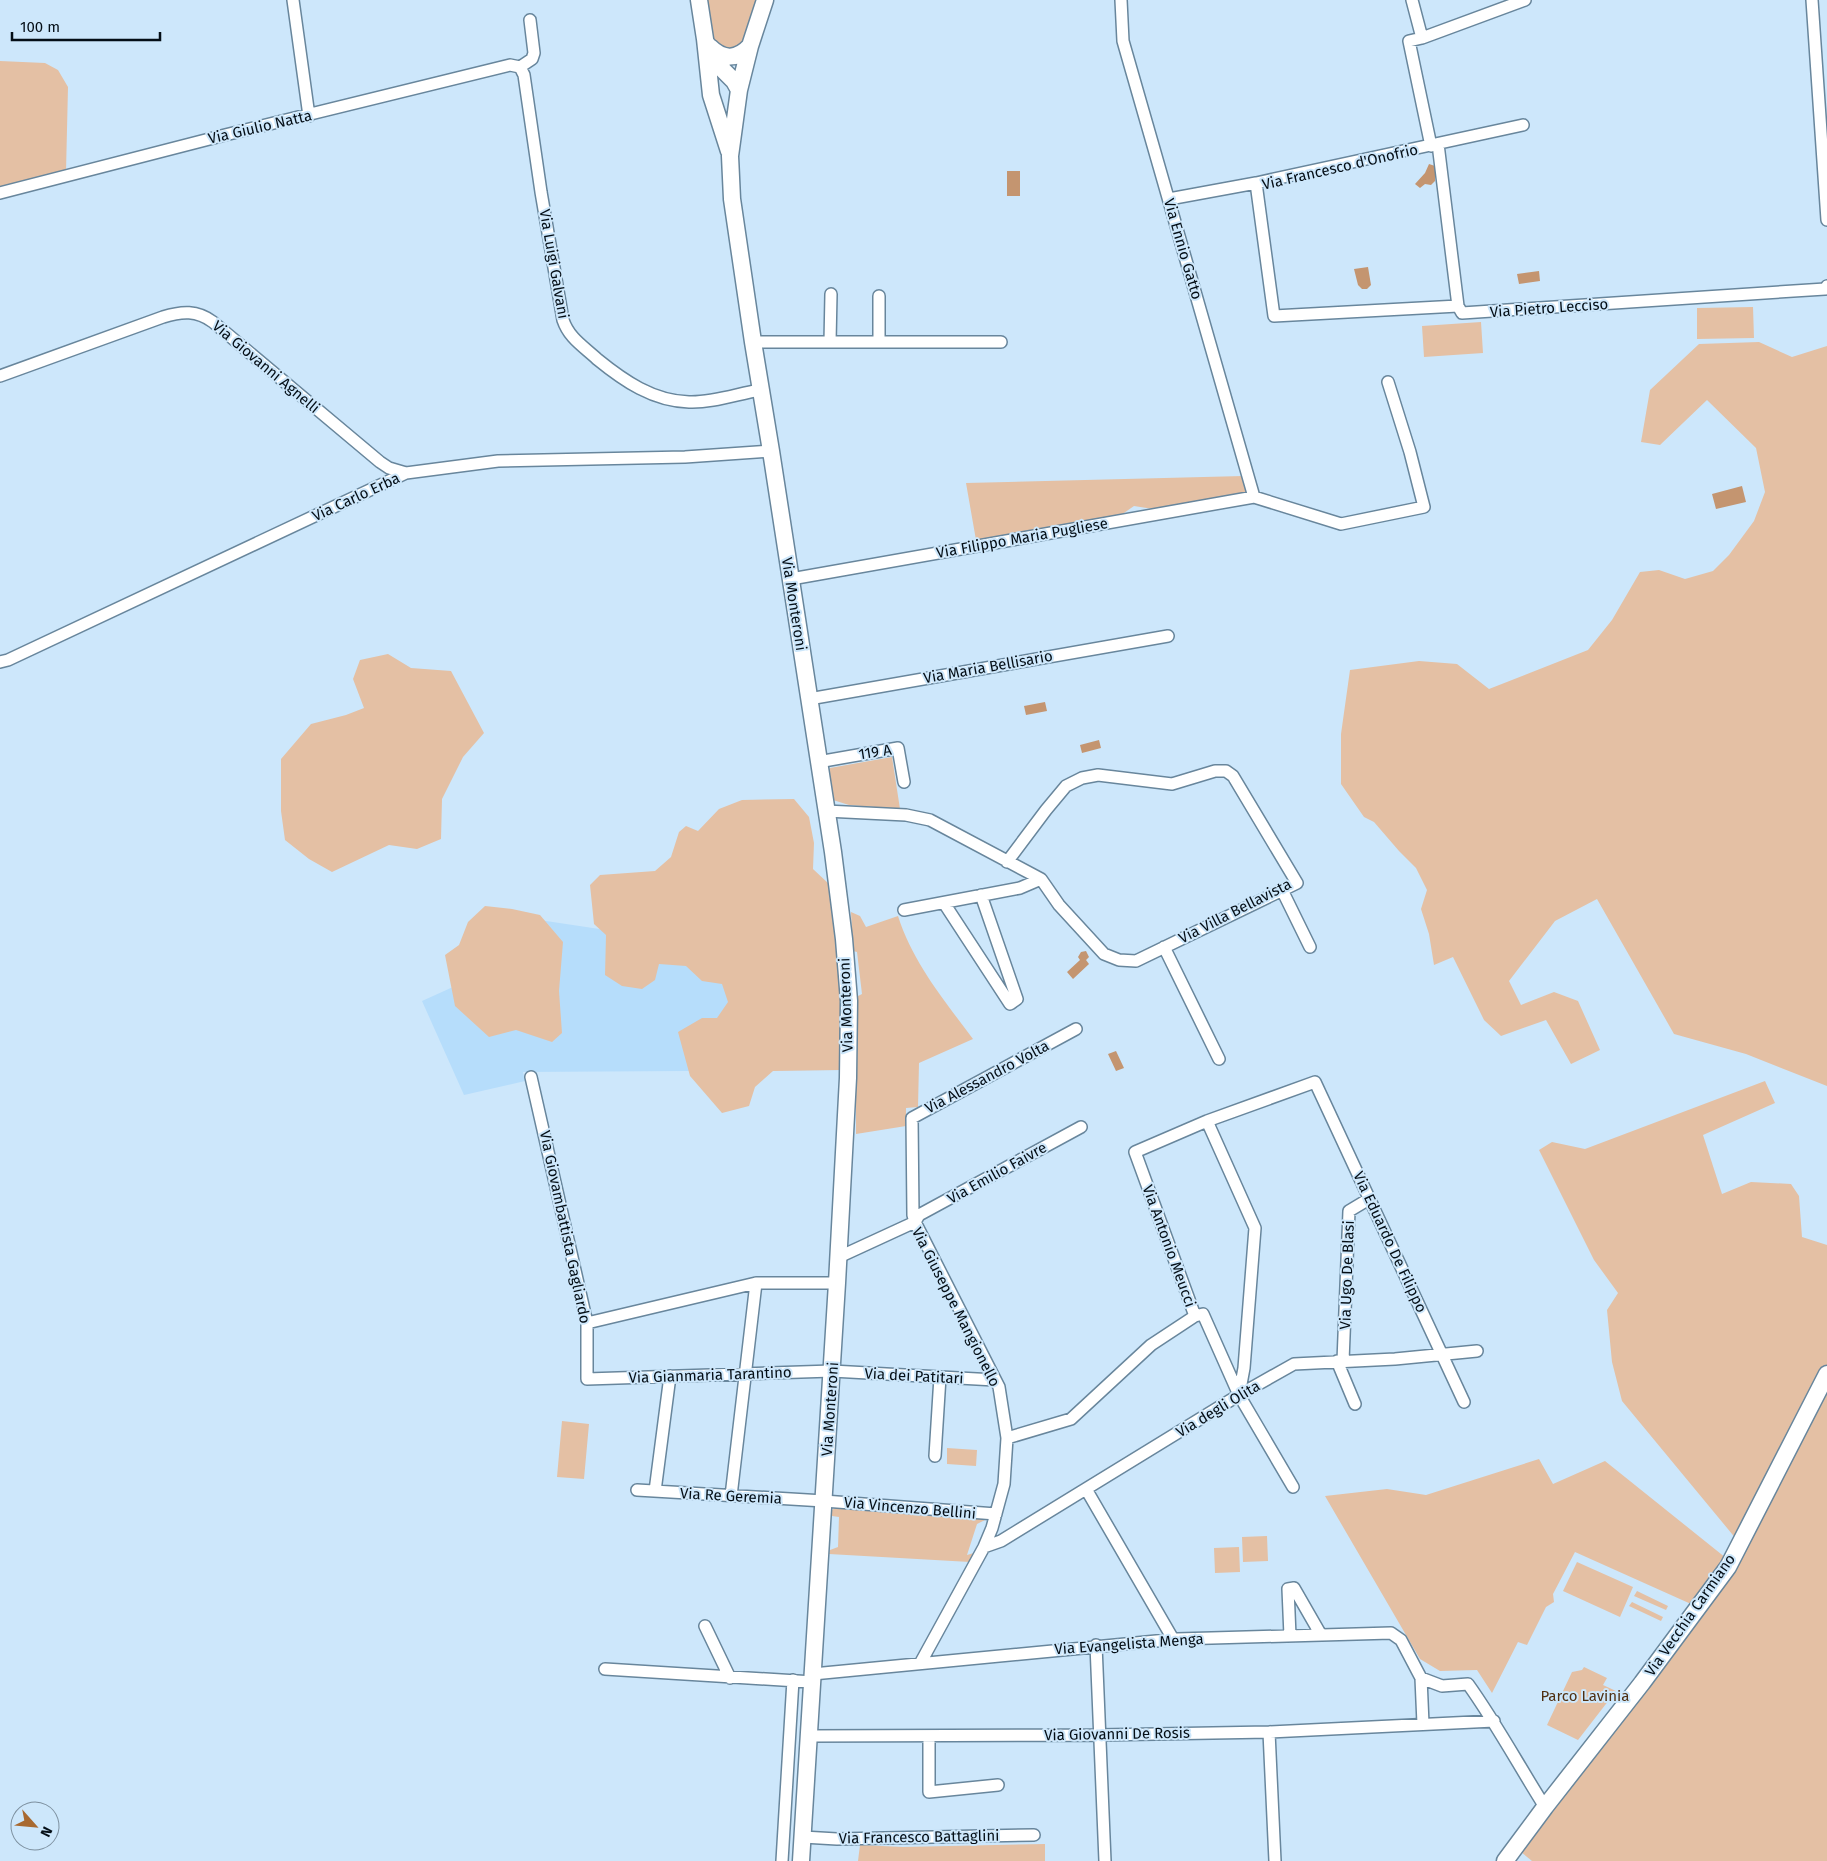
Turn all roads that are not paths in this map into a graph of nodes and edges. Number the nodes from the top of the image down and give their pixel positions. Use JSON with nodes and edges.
{"nodes":[{"id":1,"x":293,"y":0,"type":"edge"},
{"id":2,"x":699,"y":0,"type":"edge"},
{"id":3,"x":765,"y":0,"type":"edge"},
{"id":4,"x":1121,"y":0,"type":"edge"},
{"id":5,"x":1412,"y":0,"type":"edge"},
{"id":6,"x":1525,"y":0,"type":"edge"},
{"id":7,"x":1812,"y":0,"type":"edge"},
{"id":8,"x":530,"y":20,"type":"dead end"},
{"id":9,"x":1422,"y":38,"type":"junction"},
{"id":10,"x":707,"y":42,"type":"junction"},
{"id":11,"x":750,"y":46,"type":"junction"},
{"id":12,"x":520,"y":66,"type":"junction"},
{"id":13,"x":708,"y":79,"type":"junction"},
{"id":14,"x":739,"y":90,"type":"junction"},
{"id":15,"x":309,"y":116,"type":"junction"},
{"id":16,"x":1523,"y":125,"type":"dead end"},
{"id":17,"x":1434,"y":145,"type":"junction"},
{"id":18,"x":730,"y":156,"type":"junction"},
{"id":19,"x":1256,"y":183,"type":"junction"},
{"id":20,"x":0,"y":193,"type":"edge"},
{"id":21,"x":1169,"y":199,"type":"junction"},
{"id":22,"x":1827,"y":220,"type":"edge"},
{"id":23,"x":1827,"y":286,"type":"edge"},
{"id":24,"x":831,"y":294,"type":"dead end"},
{"id":25,"x":879,"y":296,"type":"dead end"},
{"id":26,"x":1458,"y":306,"type":"junction"},
{"id":27,"x":1274,"y":316,"type":"joint"},
{"id":28,"x":752,"y":342,"type":"junction"},
{"id":29,"x":830,"y":342,"type":"junction"},
{"id":30,"x":880,"y":342,"type":"junction"},
{"id":31,"x":1001,"y":342,"type":"dead end"},
{"id":32,"x":0,"y":376,"type":"edge"},
{"id":33,"x":1388,"y":382,"type":"dead end"},
{"id":34,"x":760,"y":390,"type":"junction"},
{"id":35,"x":771,"y":451,"type":"junction"},
{"id":36,"x":406,"y":473,"type":"junction"},
{"id":37,"x":1254,"y":497,"type":"junction"},
{"id":38,"x":791,"y":579,"type":"junction"},
{"id":39,"x":1168,"y":636,"type":"dead end"},
{"id":40,"x":0,"y":662,"type":"edge"},
{"id":41,"x":809,"y":699,"type":"junction"},
{"id":42,"x":818,"y":762,"type":"junction"},
{"id":43,"x":904,"y":782,"type":"dead end"},
{"id":44,"x":826,"y":811,"type":"junction"},
{"id":45,"x":1007,"y":862,"type":"junction"},
{"id":46,"x":1040,"y":879,"type":"junction"},
{"id":47,"x":1282,"y":890,"type":"junction"},
{"id":48,"x":981,"y":895,"type":"junction"},
{"id":49,"x":944,"y":903,"type":"junction"},
{"id":50,"x":904,"y":910,"type":"dead end"},
{"id":51,"x":1164,"y":947,"type":"junction"},
{"id":52,"x":1310,"y":947,"type":"dead end"},
{"id":53,"x":1076,"y":1028,"type":"dead end"},
{"id":54,"x":1219,"y":1059,"type":"dead end"},
{"id":55,"x":531,"y":1077,"type":"dead end"},
{"id":56,"x":1207,"y":1121,"type":"junction"},
{"id":57,"x":1081,"y":1127,"type":"dead end"},
{"id":58,"x":1369,"y":1199,"type":"junction"},
{"id":59,"x":915,"y":1222,"type":"junction"},
{"id":60,"x":839,"y":1256,"type":"junction"},
{"id":61,"x":756,"y":1283,"type":"junction"},
{"id":62,"x":838,"y":1283,"type":"junction"},
{"id":63,"x":1194,"y":1316,"type":"junction"},
{"id":64,"x":587,"y":1323,"type":"junction"},
{"id":65,"x":1477,"y":1351,"type":"dead end"},
{"id":66,"x":1444,"y":1354,"type":"junction"},
{"id":67,"x":1340,"y":1361,"type":"junction"},
{"id":68,"x":832,"y":1371,"type":"junction"},
{"id":69,"x":745,"y":1374,"type":"junction"},
{"id":70,"x":1827,"y":1374,"type":"edge"},
{"id":71,"x":670,"y":1376,"type":"junction"},
{"id":72,"x":940,"y":1377,"type":"junction"},
{"id":73,"x":587,"y":1379,"type":"joint"},
{"id":74,"x":995,"y":1380,"type":"junction"},
{"id":75,"x":1240,"y":1395,"type":"junction"},
{"id":76,"x":1464,"y":1402,"type":"dead end"},
{"id":77,"x":1355,"y":1404,"type":"dead end"},
{"id":78,"x":1007,"y":1438,"type":"junction"},
{"id":79,"x":935,"y":1456,"type":"dead end"},
{"id":80,"x":1294,"y":1487,"type":"dead end"},
{"id":81,"x":1086,"y":1489,"type":"junction"},
{"id":82,"x":637,"y":1490,"type":"dead end"},
{"id":83,"x":655,"y":1491,"type":"junction"},
{"id":84,"x":731,"y":1496,"type":"junction"},
{"id":85,"x":824,"y":1501,"type":"junction"},
{"id":86,"x":996,"y":1514,"type":"junction"},
{"id":87,"x":984,"y":1547,"type":"junction"},
{"id":88,"x":705,"y":1626,"type":"dead end"},
{"id":89,"x":1321,"y":1635,"type":"junction"},
{"id":90,"x":1290,"y":1636,"type":"junction"},
{"id":91,"x":1173,"y":1639,"type":"junction"},
{"id":92,"x":1096,"y":1646,"type":"junction"},
{"id":93,"x":921,"y":1662,"type":"junction"},
{"id":94,"x":605,"y":1670,"type":"dead end"},
{"id":95,"x":730,"y":1678,"type":"junction"},
{"id":96,"x":813,"y":1678,"type":"junction"},
{"id":97,"x":1421,"y":1678,"type":"junction"},
{"id":98,"x":793,"y":1680,"type":"junction"},
{"id":99,"x":1494,"y":1721,"type":"junction"},
{"id":100,"x":1423,"y":1724,"type":"junction"},
{"id":101,"x":1269,"y":1732,"type":"junction"},
{"id":102,"x":1100,"y":1735,"type":"junction"},
{"id":103,"x":810,"y":1736,"type":"junction"},
{"id":104,"x":929,"y":1736,"type":"junction"},
{"id":105,"x":998,"y":1785,"type":"dead end"},
{"id":106,"x":1545,"y":1807,"type":"junction"},
{"id":107,"x":1034,"y":1835,"type":"dead end"},
{"id":108,"x":803,"y":1837,"type":"junction"},
{"id":109,"x":782,"y":1861,"type":"edge"},
{"id":110,"x":801,"y":1861,"type":"edge"},
{"id":111,"x":1105,"y":1861,"type":"edge"},
{"id":112,"x":1275,"y":1861,"type":"edge"},
{"id":113,"x":1505,"y":1861,"type":"edge"}],
"edges":[{"from":1,"to":15,"type":"street"},
{"from":2,"to":10,"type":"main road","name":"Via Monteroni"},
{"from":3,"to":11,"type":"main road","name":"Via Monteroni"},
{"from":4,"to":21,"type":"street","name":"Via Ennio Gatto"},
{"from":5,"to":9,"type":"street"},
{"from":6,"to":9,"type":"street"},
{"from":7,"to":22,"type":"street"},
{"from":8,"to":12,"type":"street"},
{"from":9,"to":17,"type":"street"},
{"from":10,"to":11,"type":"main road"},
{"from":10,"to":13,"type":"main road","name":"Via Monteroni"},
{"from":10,"to":14,"type":"main road","name":"Via Monteroni"},
{"from":11,"to":14,"type":"main road","name":"Via Monteroni"},
{"from":12,"to":15,"type":"street","name":"Via Giulio Natta"},
{"from":12,"to":34,"type":"street","name":"Via Luigi Galvani"},
{"from":13,"to":14,"type":"main road"},
{"from":13,"to":18,"type":"main road","name":"Via Monteroni"},
{"from":14,"to":18,"type":"main road","name":"Via Monteroni"},
{"from":15,"to":20,"type":"street","name":"Via Giulio Natta"},
{"from":16,"to":17,"type":"street","name":"Via Francesco d'Onofrio"},
{"from":17,"to":19,"type":"street","name":"Via Francesco d'Onofrio"},
{"from":17,"to":26,"type":"street"},
{"from":18,"to":28,"type":"main road","name":"Via Monteroni"},
{"from":19,"to":21,"type":"street"},
{"from":19,"to":27,"type":"street","name":"Via Francesco d'Onofrio"},
{"from":21,"to":37,"type":"street","name":"Via Ennio Gatto"},
{"from":23,"to":26,"type":"street","name":"Via Pietro Lecciso"},
{"from":24,"to":29,"type":"street"},
{"from":25,"to":30,"type":"street"},
{"from":26,"to":27,"type":"street","name":"Via Pietro Lecciso"},
{"from":28,"to":29,"type":"street"},
{"from":28,"to":34,"type":"main road","name":"Via Monteroni"},
{"from":29,"to":30,"type":"street"},
{"from":30,"to":31,"type":"street"},
{"from":32,"to":36,"type":"street","name":"Via Giovanni Agnelli"},
{"from":33,"to":37,"type":"street"},
{"from":34,"to":35,"type":"main road","name":"Via Monteroni"},
{"from":35,"to":36,"type":"street","name":"Via Carlo Erba"},
{"from":35,"to":38,"type":"main road","name":"Via Monteroni"},
{"from":36,"to":40,"type":"street","name":"Via Carlo Erba"},
{"from":37,"to":38,"type":"street","name":"Via Filippo Maria Pugliese"},
{"from":38,"to":41,"type":"main road","name":"Via Monteroni"},
{"from":39,"to":41,"type":"street","name":"Via Maria Bellisario"},
{"from":41,"to":42,"type":"main road","name":"Via Monteroni"},
{"from":42,"to":43,"type":"street","name":"119 A"},
{"from":42,"to":44,"type":"main road","name":"Via Monteroni"},
{"from":44,"to":45,"type":"street","name":"Via Villa Bellavista"},
{"from":44,"to":60,"type":"main road","name":"Via Monteroni"},
{"from":45,"to":46,"type":"street","name":"Via Villa Bellavista"},
{"from":45,"to":47,"type":"street","name":"Via Villa Bellavista"},
{"from":46,"to":48,"type":"street"},
{"from":46,"to":51,"type":"street","name":"Via Villa Bellavista"},
{"from":47,"to":51,"type":"street","name":"Via Villa Bellavista"},
{"from":47,"to":52,"type":"street"},
{"from":48,"to":49,"type":"street"},
{"from":48,"to":49,"type":"street"},
{"from":49,"to":50,"type":"street"},
{"from":51,"to":54,"type":"street"},
{"from":53,"to":59,"type":"street","name":"Via Alessandro Volta"},
{"from":55,"to":64,"type":"street","name":"Via Giovambattista Gagliardo"},
{"from":56,"to":58,"type":"street","name":"Via Eduardo De Filippo"},
{"from":56,"to":63,"type":"street","name":"Via Antonio Meucci"},
{"from":56,"to":75,"type":"street"},
{"from":57,"to":59,"type":"street","name":"Via Emilio Faivre"},
{"from":58,"to":66,"type":"street","name":"Via Eduardo De Filippo"},
{"from":58,"to":67,"type":"street","name":"Via Ugo De Blasi"},
{"from":59,"to":60,"type":"street","name":"Via Giuseppe Mangionello"},
{"from":59,"to":74,"type":"street","name":"Via Giuseppe Mangionello"},
{"from":60,"to":62,"type":"main road","name":"Via Monteroni"},
{"from":61,"to":62,"type":"street"},
{"from":61,"to":64,"type":"street"},
{"from":61,"to":69,"type":"street"},
{"from":62,"to":68,"type":"main road","name":"Via Monteroni"},
{"from":63,"to":75,"type":"street","name":"Via Antonio Meucci"},
{"from":63,"to":78,"type":"street"},
{"from":64,"to":73,"type":"street","name":"Via Giovambattista Gagliardo"},
{"from":65,"to":66,"type":"street","name":"Via degli Olita"},
{"from":66,"to":67,"type":"street","name":"Via degli Olita"},
{"from":66,"to":76,"type":"street","name":"Via Eduardo De Filippo"},
{"from":67,"to":75,"type":"street","name":"Via degli Olita"},
{"from":67,"to":77,"type":"street"},
{"from":68,"to":69,"type":"street","name":"Via Gianmaria Tarantino"},
{"from":68,"to":72,"type":"street","name":"Via dei Patitari"},
{"from":68,"to":85,"type":"main road","name":"Via Monteroni"},
{"from":69,"to":71,"type":"street","name":"Via Gianmaria Tarantino"},
{"from":69,"to":84,"type":"street"},
{"from":70,"to":106,"type":"main road","name":"Via Vecchia Carmiano"},
{"from":71,"to":73,"type":"street","name":"Via Gianmaria Tarantino"},
{"from":71,"to":83,"type":"street"},
{"from":72,"to":74,"type":"street","name":"Via dei Patitari"},
{"from":72,"to":79,"type":"street"},
{"from":74,"to":78,"type":"street","name":"Via Giuseppe Mangionello"},
{"from":75,"to":80,"type":"street","name":"Via Antonio Meucci"},
{"from":75,"to":81,"type":"street","name":"Via degli Olita"},
{"from":78,"to":86,"type":"street","name":"Via Giuseppe Mangionello"},
{"from":81,"to":87,"type":"street","name":"Via degli Olita"},
{"from":81,"to":91,"type":"street"},
{"from":82,"to":83,"type":"street","name":"Via Re Geremia"},
{"from":83,"to":84,"type":"street","name":"Via Re Geremia"},
{"from":84,"to":85,"type":"street","name":"Via Re Geremia"},
{"from":85,"to":86,"type":"street","name":"Via Vincenzo Bellini"},
{"from":85,"to":96,"type":"main road","name":"Via Monteroni"},
{"from":86,"to":87,"type":"street","name":"Via Giuseppe Mangionello"},
{"from":87,"to":93,"type":"street","name":"Via Giuseppe Mangionello"},
{"from":88,"to":95,"type":"street"},
{"from":89,"to":90,"type":"street","name":"Via Evangelista Menga"},
{"from":89,"to":90,"type":"street"},
{"from":89,"to":97,"type":"street","name":"Via Evangelista Menga"},
{"from":90,"to":91,"type":"street","name":"Via Evangelista Menga"},
{"from":91,"to":92,"type":"street","name":"Via Evangelista Menga"},
{"from":92,"to":93,"type":"street","name":"Via Evangelista Menga"},
{"from":92,"to":102,"type":"street"},
{"from":93,"to":96,"type":"street","name":"Via Evangelista Menga"},
{"from":94,"to":95,"type":"street","name":"Via Evangelista Menga"},
{"from":95,"to":98,"type":"street","name":"Via Evangelista Menga"},
{"from":96,"to":98,"type":"street","name":"Via Evangelista Menga"},
{"from":96,"to":103,"type":"main road","name":"Via Monteroni"},
{"from":97,"to":99,"type":"street"},
{"from":97,"to":100,"type":"street"},
{"from":98,"to":109,"type":"street"},
{"from":99,"to":100,"type":"street","name":"Via Giovanni De Rosis"},
{"from":99,"to":106,"type":"street"},
{"from":100,"to":101,"type":"street","name":"Via Giovanni De Rosis"},
{"from":101,"to":102,"type":"street","name":"Via Giovanni De Rosis"},
{"from":101,"to":112,"type":"street"},
{"from":102,"to":104,"type":"street","name":"Via Giovanni De Rosis"},
{"from":102,"to":111,"type":"street"},
{"from":103,"to":104,"type":"street","name":"Via Giovanni De Rosis"},
{"from":103,"to":108,"type":"main road","name":"Via Monteroni"},
{"from":104,"to":105,"type":"street"},
{"from":106,"to":113,"type":"main road","name":"Via Vecchia Carmiano"},
{"from":107,"to":108,"type":"street","name":"Via Francesco Battaglini"},
{"from":108,"to":110,"type":"main road","name":"Via Monteroni"}]}
